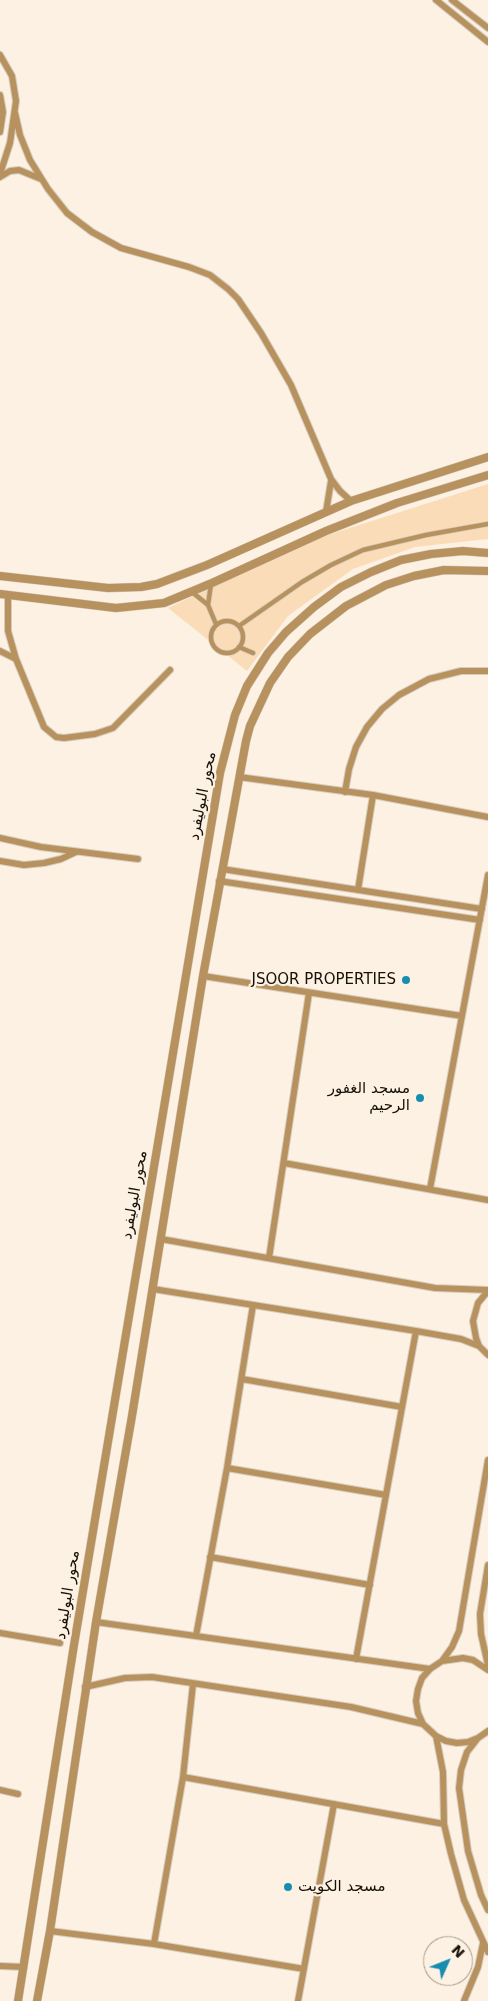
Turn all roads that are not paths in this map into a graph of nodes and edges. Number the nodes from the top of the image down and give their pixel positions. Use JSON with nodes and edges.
{"nodes":[{"id":1,"x":436,"y":0,"type":"edge"},
{"id":2,"x":452,"y":0,"type":"edge"},
{"id":3,"x":488,"y":28,"type":"edge"},
{"id":4,"x":488,"y":42,"type":"edge"},
{"id":5,"x":0,"y":55,"type":"edge"},
{"id":6,"x":0,"y":95,"type":"edge"},
{"id":7,"x":15,"y":113,"type":"junction"},
{"id":8,"x":0,"y":132,"type":"edge"},
{"id":9,"x":0,"y":176,"type":"edge"},
{"id":10,"x":41,"y":178,"type":"junction"},
{"id":11,"x":488,"y":457,"type":"edge"},
{"id":12,"x":488,"y":475,"type":"edge"},
{"id":13,"x":330,"y":479,"type":"junction"},
{"id":14,"x":351,"y":501,"type":"junction"},
{"id":15,"x":326,"y":512,"type":"junction"},
{"id":16,"x":488,"y":524,"type":"edge"},
{"id":17,"x":488,"y":553,"type":"edge"},
{"id":18,"x":488,"y":571,"type":"edge"},
{"id":19,"x":0,"y":576,"type":"edge"},
{"id":20,"x":212,"y":583,"type":"junction"},
{"id":21,"x":192,"y":592,"type":"junction"},
{"id":22,"x":4,"y":595,"type":"edge"},
{"id":23,"x":208,"y":605,"type":"junction"},
{"id":24,"x":216,"y":624,"type":"junction"},
{"id":25,"x":239,"y":626,"type":"junction"},
{"id":26,"x":240,"y":647,"type":"junction"},
{"id":27,"x":0,"y":651,"type":"edge"},
{"id":28,"x":253,"y":653,"type":"dead end"},
{"id":29,"x":16,"y":659,"type":"junction"},
{"id":30,"x":170,"y":670,"type":"dead end"},
{"id":31,"x":488,"y":671,"type":"edge"},
{"id":32,"x":239,"y":777,"type":"junction"},
{"id":33,"x":345,"y":792,"type":"junction"},
{"id":34,"x":373,"y":796,"type":"junction"},
{"id":35,"x":488,"y":817,"type":"edge"},
{"id":36,"x":0,"y":838,"type":"edge"},
{"id":37,"x":77,"y":852,"type":"junction"},
{"id":38,"x":138,"y":859,"type":"dead end"},
{"id":39,"x":0,"y":861,"type":"edge"},
{"id":40,"x":222,"y":869,"type":"junction"},
{"id":41,"x":488,"y":875,"type":"edge"},
{"id":42,"x":220,"y":881,"type":"junction"},
{"id":43,"x":358,"y":890,"type":"junction"},
{"id":44,"x":482,"y":909,"type":"junction"},
{"id":45,"x":480,"y":920,"type":"junction"},
{"id":46,"x":203,"y":976,"type":"junction"},
{"id":47,"x":309,"y":993,"type":"junction"},
{"id":48,"x":462,"y":1016,"type":"junction"},
{"id":49,"x":284,"y":1163,"type":"junction"},
{"id":50,"x":430,"y":1189,"type":"junction"},
{"id":51,"x":488,"y":1200,"type":"edge"},
{"id":52,"x":161,"y":1239,"type":"junction"},
{"id":53,"x":269,"y":1258,"type":"junction"},
{"id":54,"x":152,"y":1289,"type":"junction"},
{"id":55,"x":488,"y":1290,"type":"edge"},
{"id":56,"x":253,"y":1305,"type":"junction"},
{"id":57,"x":416,"y":1330,"type":"junction"},
{"id":58,"x":479,"y":1346,"type":"junction"},
{"id":59,"x":488,"y":1355,"type":"edge"},
{"id":60,"x":242,"y":1379,"type":"junction"},
{"id":61,"x":402,"y":1407,"type":"junction"},
{"id":62,"x":488,"y":1460,"type":"edge"},
{"id":63,"x":227,"y":1468,"type":"junction"},
{"id":64,"x":386,"y":1495,"type":"junction"},
{"id":65,"x":210,"y":1557,"type":"junction"},
{"id":66,"x":488,"y":1565,"type":"edge"},
{"id":67,"x":370,"y":1585,"type":"junction"},
{"id":68,"x":96,"y":1622,"type":"junction"},
{"id":69,"x":0,"y":1633,"type":"edge"},
{"id":70,"x":196,"y":1636,"type":"junction"},
{"id":71,"x":60,"y":1644,"type":"dead end"},
{"id":72,"x":356,"y":1659,"type":"junction"},
{"id":73,"x":442,"y":1661,"type":"junction"},
{"id":74,"x":488,"y":1665,"type":"edge"},
{"id":75,"x":430,"y":1668,"type":"junction"},
{"id":76,"x":488,"y":1670,"type":"edge"},
{"id":77,"x":193,"y":1684,"type":"junction"},
{"id":78,"x":86,"y":1687,"type":"junction"},
{"id":79,"x":423,"y":1724,"type":"junction"},
{"id":80,"x":485,"y":1735,"type":"edge"},
{"id":81,"x":436,"y":1736,"type":"junction"},
{"id":82,"x":183,"y":1777,"type":"junction"},
{"id":83,"x":0,"y":1790,"type":"edge"},
{"id":84,"x":18,"y":1794,"type":"dead end"},
{"id":85,"x":334,"y":1804,"type":"junction"},
{"id":86,"x":444,"y":1824,"type":"junction"},
{"id":87,"x":488,"y":1910,"type":"edge"},
{"id":88,"x":50,"y":1931,"type":"junction"},
{"id":89,"x":483,"y":1943,"type":"junction"},
{"id":90,"x":154,"y":1944,"type":"junction"},
{"id":91,"x":488,"y":1952,"type":"edge"},
{"id":92,"x":0,"y":1966,"type":"edge"},
{"id":93,"x":24,"y":1967,"type":"junction"},
{"id":94,"x":304,"y":1970,"type":"junction"},
{"id":95,"x":18,"y":2001,"type":"edge"},
{"id":96,"x":37,"y":2001,"type":"edge"},
{"id":97,"x":298,"y":2001,"type":"edge"},
{"id":98,"x":464,"y":2001,"type":"edge"}],
"edges":[{"from":1,"to":4,"type":"street"},
{"from":2,"to":3,"type":"street"},
{"from":5,"to":7,"type":"street"},
{"from":6,"to":8,"type":"street"},
{"from":7,"to":9,"type":"street"},
{"from":7,"to":10,"type":"street"},
{"from":9,"to":10,"type":"street"},
{"from":10,"to":13,"type":"street"},
{"from":11,"to":14,"type":"street"},
{"from":12,"to":20,"type":"street"},
{"from":13,"to":14,"type":"street"},
{"from":13,"to":15,"type":"street"},
{"from":14,"to":15,"type":"street"},
{"from":15,"to":19,"type":"street"},
{"from":16,"to":25,"type":"street"},
{"from":17,"to":93,"type":"street","name":"محور البوليفرد"},
{"from":18,"to":32,"type":"street"},
{"from":20,"to":21,"type":"street"},
{"from":20,"to":23,"type":"street"},
{"from":21,"to":22,"type":"street"},
{"from":21,"to":23,"type":"street"},
{"from":22,"to":29,"type":"street"},
{"from":23,"to":24,"type":"street"},
{"from":24,"to":25,"type":"street"},
{"from":24,"to":26,"type":"street"},
{"from":25,"to":26,"type":"street"},
{"from":26,"to":28,"type":"street"},
{"from":27,"to":29,"type":"street"},
{"from":29,"to":30,"type":"street"},
{"from":31,"to":33,"type":"street"},
{"from":32,"to":33,"type":"street"},
{"from":32,"to":40,"type":"street"},
{"from":33,"to":34,"type":"street"},
{"from":34,"to":35,"type":"street"},
{"from":34,"to":43,"type":"street"},
{"from":36,"to":37,"type":"street"},
{"from":37,"to":38,"type":"street"},
{"from":37,"to":39,"type":"street"},
{"from":40,"to":42,"type":"street"},
{"from":40,"to":43,"type":"street"},
{"from":41,"to":44,"type":"street"},
{"from":42,"to":45,"type":"street"},
{"from":42,"to":46,"type":"street"},
{"from":43,"to":44,"type":"street"},
{"from":44,"to":45,"type":"street"},
{"from":45,"to":48,"type":"street"},
{"from":46,"to":47,"type":"street"},
{"from":46,"to":52,"type":"street"},
{"from":47,"to":48,"type":"street"},
{"from":47,"to":49,"type":"street"},
{"from":48,"to":50,"type":"street"},
{"from":49,"to":50,"type":"street"},
{"from":49,"to":53,"type":"street"},
{"from":50,"to":51,"type":"street"},
{"from":52,"to":53,"type":"street"},
{"from":52,"to":54,"type":"street"},
{"from":53,"to":55,"type":"street"},
{"from":54,"to":56,"type":"street"},
{"from":54,"to":68,"type":"street"},
{"from":55,"to":58,"type":"street"},
{"from":56,"to":57,"type":"street"},
{"from":56,"to":60,"type":"street"},
{"from":57,"to":58,"type":"street"},
{"from":57,"to":61,"type":"street"},
{"from":58,"to":59,"type":"street"},
{"from":60,"to":61,"type":"street"},
{"from":60,"to":63,"type":"street"},
{"from":61,"to":64,"type":"street"},
{"from":62,"to":73,"type":"street"},
{"from":63,"to":64,"type":"street"},
{"from":63,"to":65,"type":"street"},
{"from":64,"to":67,"type":"street"},
{"from":65,"to":67,"type":"street"},
{"from":65,"to":70,"type":"street"},
{"from":66,"to":74,"type":"street"},
{"from":67,"to":72,"type":"street"},
{"from":68,"to":70,"type":"street"},
{"from":68,"to":78,"type":"street"},
{"from":69,"to":71,"type":"street"},
{"from":70,"to":72,"type":"street"},
{"from":72,"to":75,"type":"street"},
{"from":73,"to":75,"type":"street"},
{"from":73,"to":76,"type":"street"},
{"from":75,"to":79,"type":"street"},
{"from":77,"to":78,"type":"street"},
{"from":77,"to":79,"type":"street"},
{"from":77,"to":82,"type":"street"},
{"from":78,"to":88,"type":"street"},
{"from":79,"to":81,"type":"street"},
{"from":80,"to":81,"type":"street"},
{"from":80,"to":87,"type":"street"},
{"from":81,"to":86,"type":"street"},
{"from":82,"to":85,"type":"street"},
{"from":82,"to":90,"type":"street"},
{"from":83,"to":84,"type":"street"},
{"from":85,"to":86,"type":"street"},
{"from":85,"to":94,"type":"street"},
{"from":86,"to":89,"type":"street"},
{"from":88,"to":90,"type":"street"},
{"from":88,"to":96,"type":"street"},
{"from":89,"to":91,"type":"street"},
{"from":89,"to":98,"type":"street"},
{"from":90,"to":94,"type":"street"},
{"from":92,"to":93,"type":"street"},
{"from":93,"to":95,"type":"street","name":"محور البوليفرد"},
{"from":94,"to":97,"type":"street"}]}
